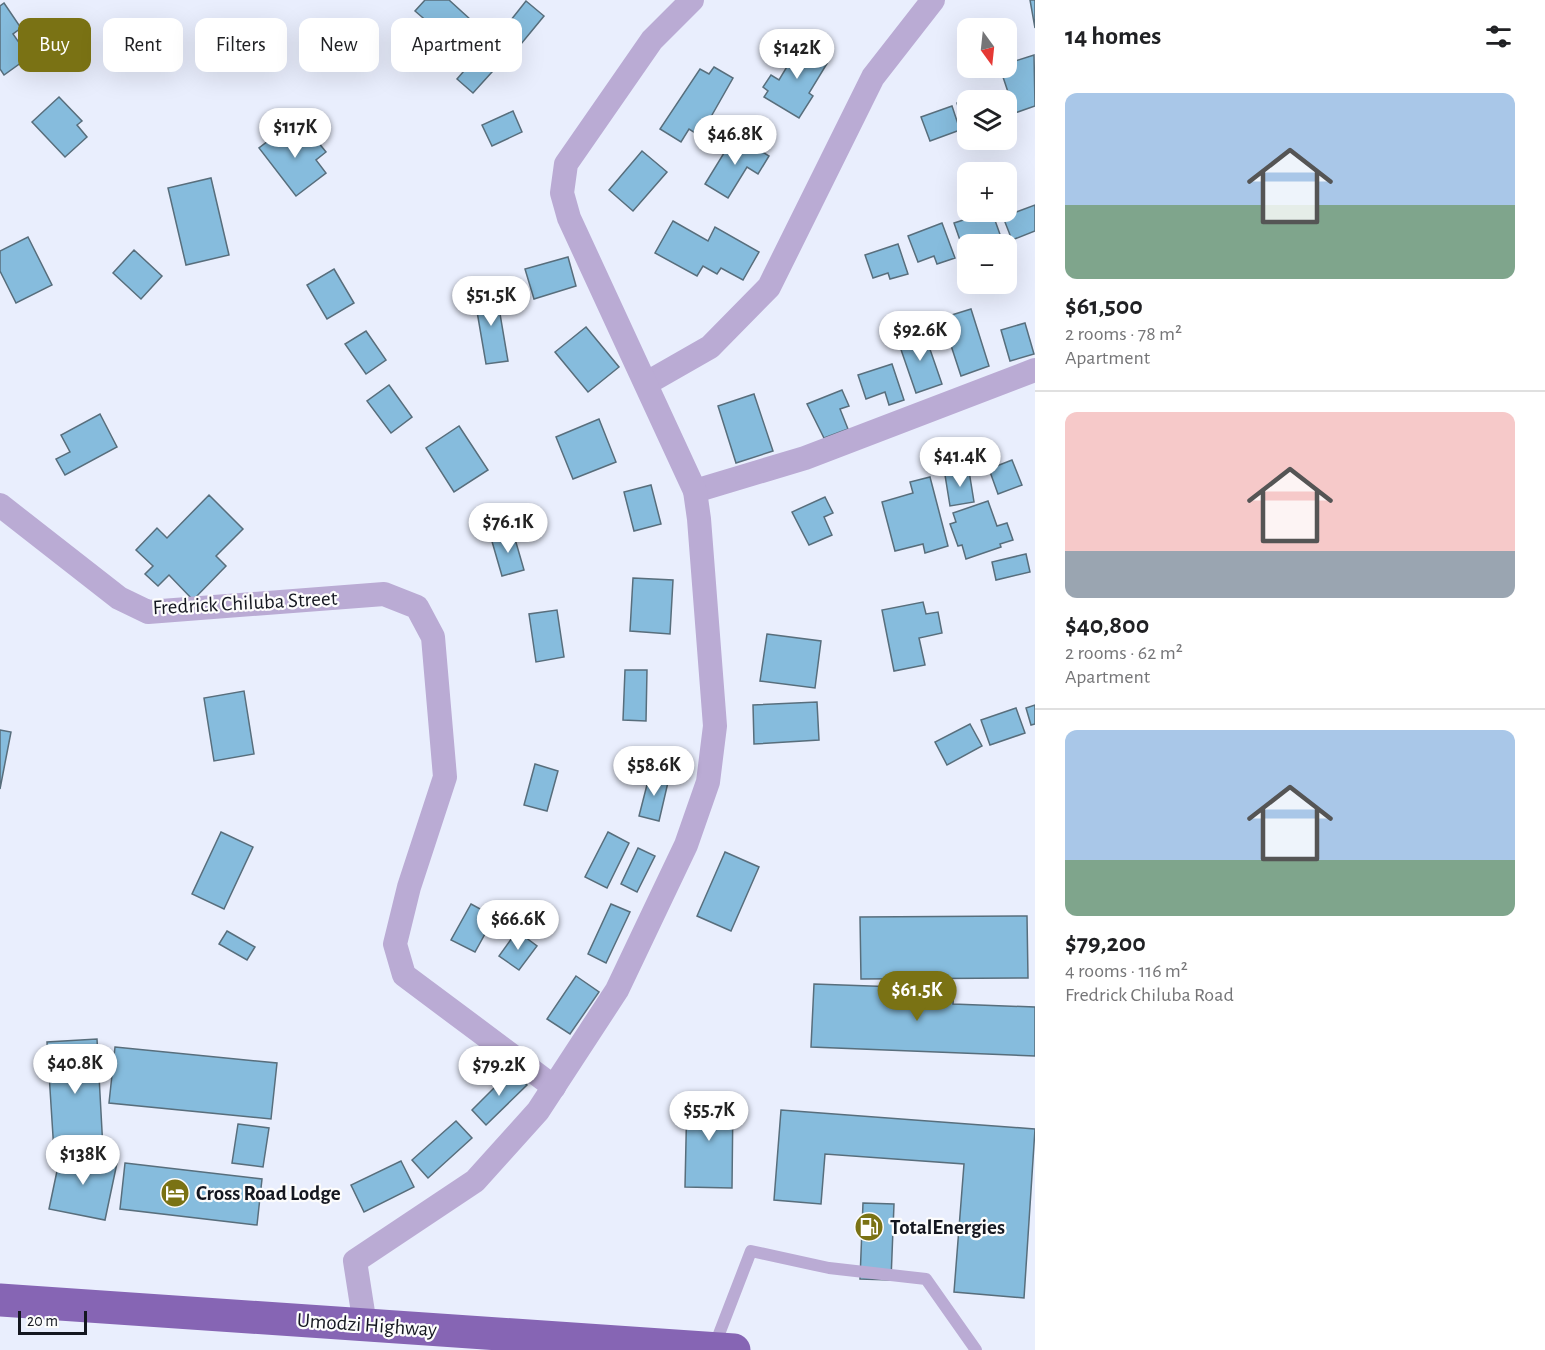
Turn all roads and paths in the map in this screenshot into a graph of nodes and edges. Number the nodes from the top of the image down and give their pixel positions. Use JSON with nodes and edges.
{"nodes":[{"id":1,"x":692,"y":0,"type":"edge"},
{"id":2,"x":933,"y":0,"type":"edge"},
{"id":3,"x":1035,"y":370,"type":"edge"},
{"id":4,"x":647,"y":383,"type":"junction"},
{"id":5,"x":695,"y":491,"type":"junction"},
{"id":6,"x":0,"y":505,"type":"edge"},
{"id":7,"x":554,"y":1087,"type":"junction"},
{"id":8,"x":0,"y":1300,"type":"edge"},
{"id":9,"x":365,"y":1325,"type":"junction"},
{"id":10,"x":724,"y":1349,"type":"edge"},
{"id":11,"x":976,"y":1350,"type":"edge"}],
"edges":[{"from":1,"to":4,"type":"street"},
{"from":2,"to":4,"type":"street"},
{"from":3,"to":5,"type":"street"},
{"from":4,"to":5,"type":"street"},
{"from":5,"to":7,"type":"street"},
{"from":6,"to":7,"type":"street","name":"Fredrick Chiluba Street"},
{"from":7,"to":9,"type":"street"},
{"from":8,"to":9,"type":"highway","name":"Umodzi Highway"},
{"from":9,"to":10,"type":"highway","name":"Umodzi Highway"},
{"from":10,"to":11,"type":"lane"}]}
